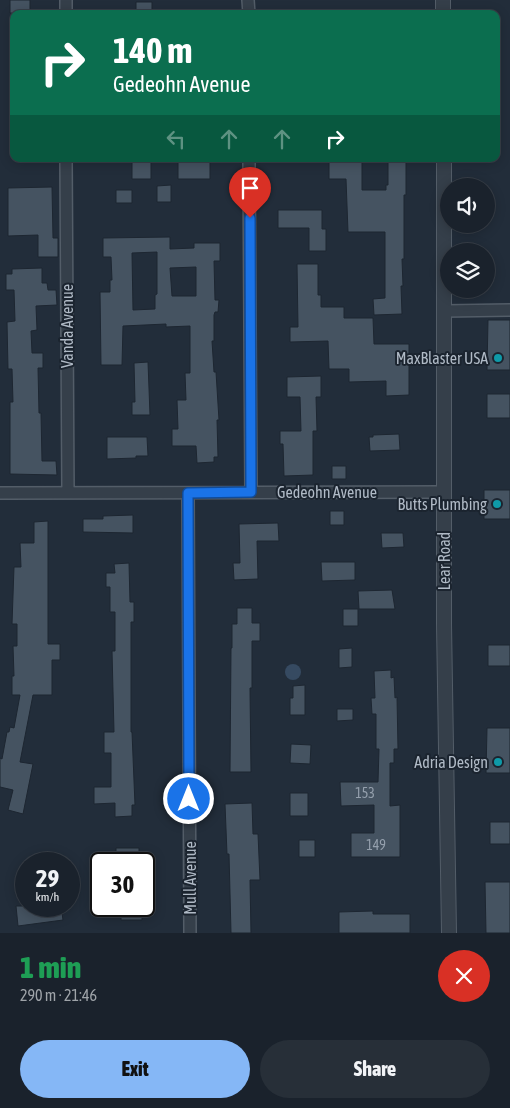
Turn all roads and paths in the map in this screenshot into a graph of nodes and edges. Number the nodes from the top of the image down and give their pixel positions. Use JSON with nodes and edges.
{"nodes":[{"id":1,"x":66,"y":162,"type":"edge"},
{"id":2,"x":249,"y":162,"type":"edge"},
{"id":3,"x":444,"y":162,"type":"edge"},
{"id":4,"x":510,"y":310,"type":"edge"},
{"id":5,"x":445,"y":311,"type":"junction"},
{"id":6,"x":251,"y":492,"type":"junction"},
{"id":7,"x":444,"y":492,"type":"junction"},
{"id":8,"x":0,"y":493,"type":"edge"},
{"id":9,"x":68,"y":493,"type":"junction"},
{"id":10,"x":188,"y":493,"type":"junction"},
{"id":11,"x":190,"y":933,"type":"edge"},
{"id":12,"x":448,"y":933,"type":"edge"}],
"edges":[{"from":1,"to":9,"type":"street","name":"Vanda Avenue"},
{"from":2,"to":6,"type":"street"},
{"from":3,"to":5,"type":"street","name":"Lear Road"},
{"from":4,"to":5,"type":"street"},
{"from":5,"to":7,"type":"street","name":"Lear Road"},
{"from":6,"to":7,"type":"street","name":"Gedeohn Avenue"},
{"from":6,"to":10,"type":"street","name":"Gedeohn Avenue"},
{"from":7,"to":12,"type":"street","name":"Lear Road"},
{"from":8,"to":9,"type":"street","name":"Gedeohn Avenue"},
{"from":9,"to":10,"type":"street","name":"Gedeohn Avenue"},
{"from":10,"to":11,"type":"street","name":"Mull Avenue"}]}
